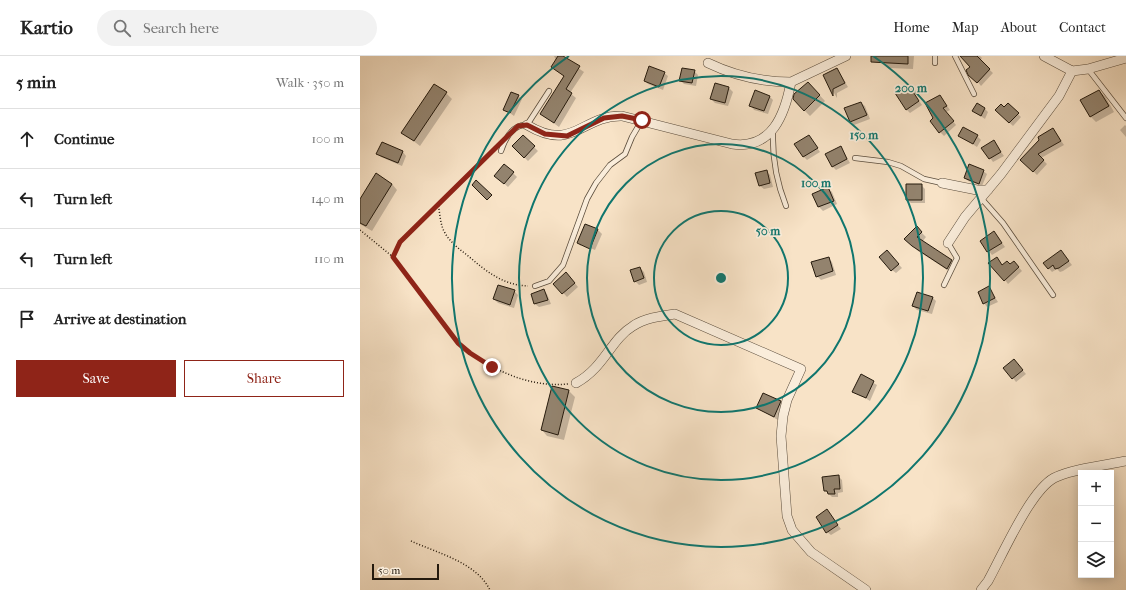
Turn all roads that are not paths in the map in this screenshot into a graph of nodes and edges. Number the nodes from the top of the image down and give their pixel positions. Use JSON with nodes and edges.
{"nodes":[{"id":1,"x":846,"y":56,"type":"edge"},
{"id":2,"x":935,"y":56,"type":"edge"},
{"id":3,"x":955,"y":56,"type":"edge"},
{"id":4,"x":1044,"y":56,"type":"edge"},
{"id":5,"x":1126,"y":58,"type":"edge"},
{"id":6,"x":708,"y":63,"type":"dead end"},
{"id":7,"x":935,"y":63,"type":"dead end"},
{"id":8,"x":1088,"y":69,"type":"junction"},
{"id":9,"x":1072,"y":71,"type":"junction"},
{"id":10,"x":791,"y":82,"type":"junction"},
{"id":11,"x":549,"y":91,"type":"dead end"},
{"id":12,"x":974,"y":94,"type":"dead end"},
{"id":13,"x":1126,"y":118,"type":"edge"},
{"id":14,"x":642,"y":120,"type":"junction"},
{"id":15,"x":527,"y":125,"type":"junction"},
{"id":16,"x":772,"y":130,"type":"junction"},
{"id":17,"x":501,"y":151,"type":"dead end"},
{"id":18,"x":855,"y":158,"type":"dead end"},
{"id":19,"x":942,"y":183,"type":"joint"},
{"id":20,"x":988,"y":190,"type":"junction"},
{"id":21,"x":981,"y":198,"type":"junction"},
{"id":22,"x":786,"y":206,"type":"dead end"},
{"id":23,"x":948,"y":243,"type":"joint"},
{"id":24,"x":944,"y":285,"type":"dead end"},
{"id":25,"x":535,"y":286,"type":"road end"},
{"id":26,"x":1053,"y":294,"type":"dead end"},
{"id":27,"x":576,"y":383,"type":"road end"},
{"id":28,"x":1126,"y":461,"type":"edge"},
{"id":29,"x":866,"y":590,"type":"edge"},
{"id":30,"x":981,"y":590,"type":"edge"}],
"edges":[{"from":1,"to":10,"type":"street"},
{"from":2,"to":7,"type":"lane"},
{"from":3,"to":12,"type":"lane"},
{"from":4,"to":9,"type":"street"},
{"from":5,"to":8,"type":"street"},
{"from":6,"to":10,"type":"street"},
{"from":8,"to":9,"type":"street"},
{"from":8,"to":13,"type":"lane"},
{"from":9,"to":20,"type":"street"},
{"from":10,"to":16,"type":"street"},
{"from":11,"to":15,"type":"lane"},
{"from":14,"to":15,"type":"street"},
{"from":14,"to":16,"type":"street"},
{"from":14,"to":25,"type":"lane"},
{"from":15,"to":17,"type":"lane"},
{"from":16,"to":22,"type":"lane"},
{"from":18,"to":19,"type":"lane"},
{"from":19,"to":20,"type":"street"},
{"from":20,"to":21,"type":"street"},
{"from":21,"to":23,"type":"street"},
{"from":21,"to":26,"type":"lane"},
{"from":23,"to":24,"type":"lane"},
{"from":27,"to":29,"type":"street"},
{"from":28,"to":30,"type":"street"}]}
